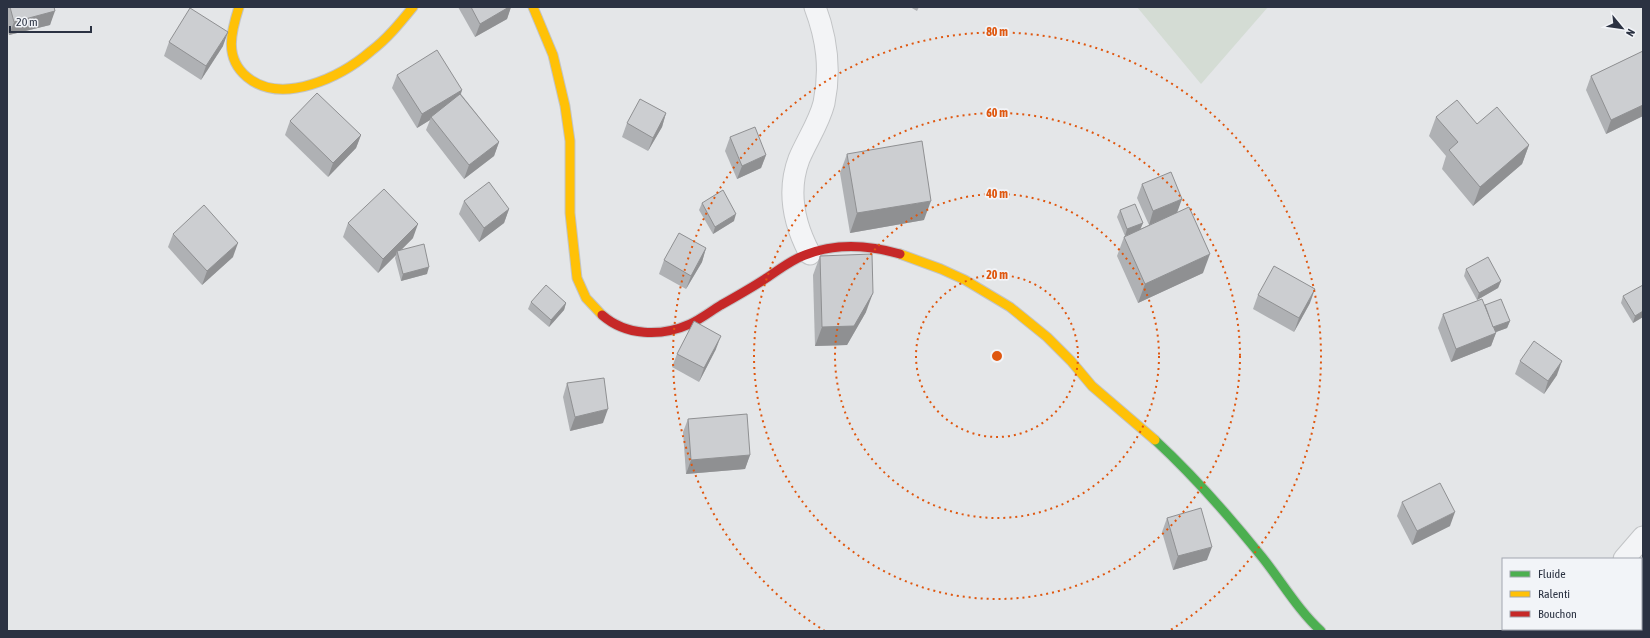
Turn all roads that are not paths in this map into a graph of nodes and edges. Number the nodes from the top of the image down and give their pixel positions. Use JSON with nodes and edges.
{"nodes":[{"id":1,"x":239,"y":7,"type":"edge"},
{"id":2,"x":413,"y":7,"type":"edge"},
{"id":3,"x":533,"y":7,"type":"edge"},
{"id":4,"x":815,"y":7,"type":"edge"},
{"id":5,"x":810,"y":254,"type":"junction"},
{"id":6,"x":1643,"y":537,"type":"edge"},
{"id":7,"x":1625,"y":558,"type":"edge"},
{"id":8,"x":1320,"y":631,"type":"edge"}],
"edges":[{"from":1,"to":2,"type":"street"},
{"from":3,"to":5,"type":"street"},
{"from":4,"to":5,"type":"street"},
{"from":5,"to":8,"type":"street"},
{"from":6,"to":7,"type":"street"}]}
